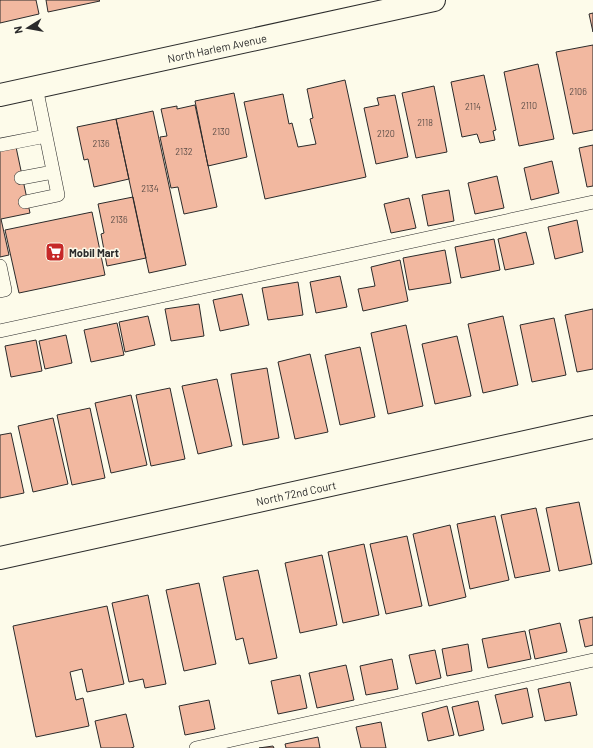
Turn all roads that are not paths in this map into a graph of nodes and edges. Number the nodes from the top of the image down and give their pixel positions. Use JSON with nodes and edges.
{"nodes":[{"id":1,"x":434,"y":0,"type":"edge"},
{"id":2,"x":36,"y":87,"type":"junction"},
{"id":3,"x":0,"y":95,"type":"edge"},
{"id":4,"x":46,"y":136,"type":"junction"},
{"id":5,"x":0,"y":145,"type":"edge"},
{"id":6,"x":53,"y":172,"type":"junction"},
{"id":7,"x":21,"y":178,"type":"dead end"},
{"id":8,"x":25,"y":202,"type":"dead end"},
{"id":9,"x":593,"y":202,"type":"edge"},
{"id":10,"x":0,"y":266,"type":"edge"},
{"id":11,"x":0,"y":291,"type":"edge"},
{"id":12,"x":0,"y":331,"type":"edge"},
{"id":13,"x":593,"y":427,"type":"edge"},
{"id":14,"x":0,"y":558,"type":"edge"},
{"id":15,"x":593,"y":660,"type":"edge"},
{"id":16,"x":196,"y":748,"type":"edge"}],
"edges":[{"from":1,"to":2,"type":"street","name":"North Harlem Avenue"},
{"from":2,"to":3,"type":"street","name":"North Harlem Avenue"},
{"from":2,"to":4,"type":"lane"},
{"from":4,"to":5,"type":"lane"},
{"from":4,"to":6,"type":"lane"},
{"from":6,"to":7,"type":"lane"},
{"from":6,"to":8,"type":"lane"},
{"from":9,"to":12,"type":"lane"},
{"from":10,"to":11,"type":"lane"},
{"from":13,"to":14,"type":"street","name":"North 72nd Court"},
{"from":15,"to":16,"type":"lane"}]}
